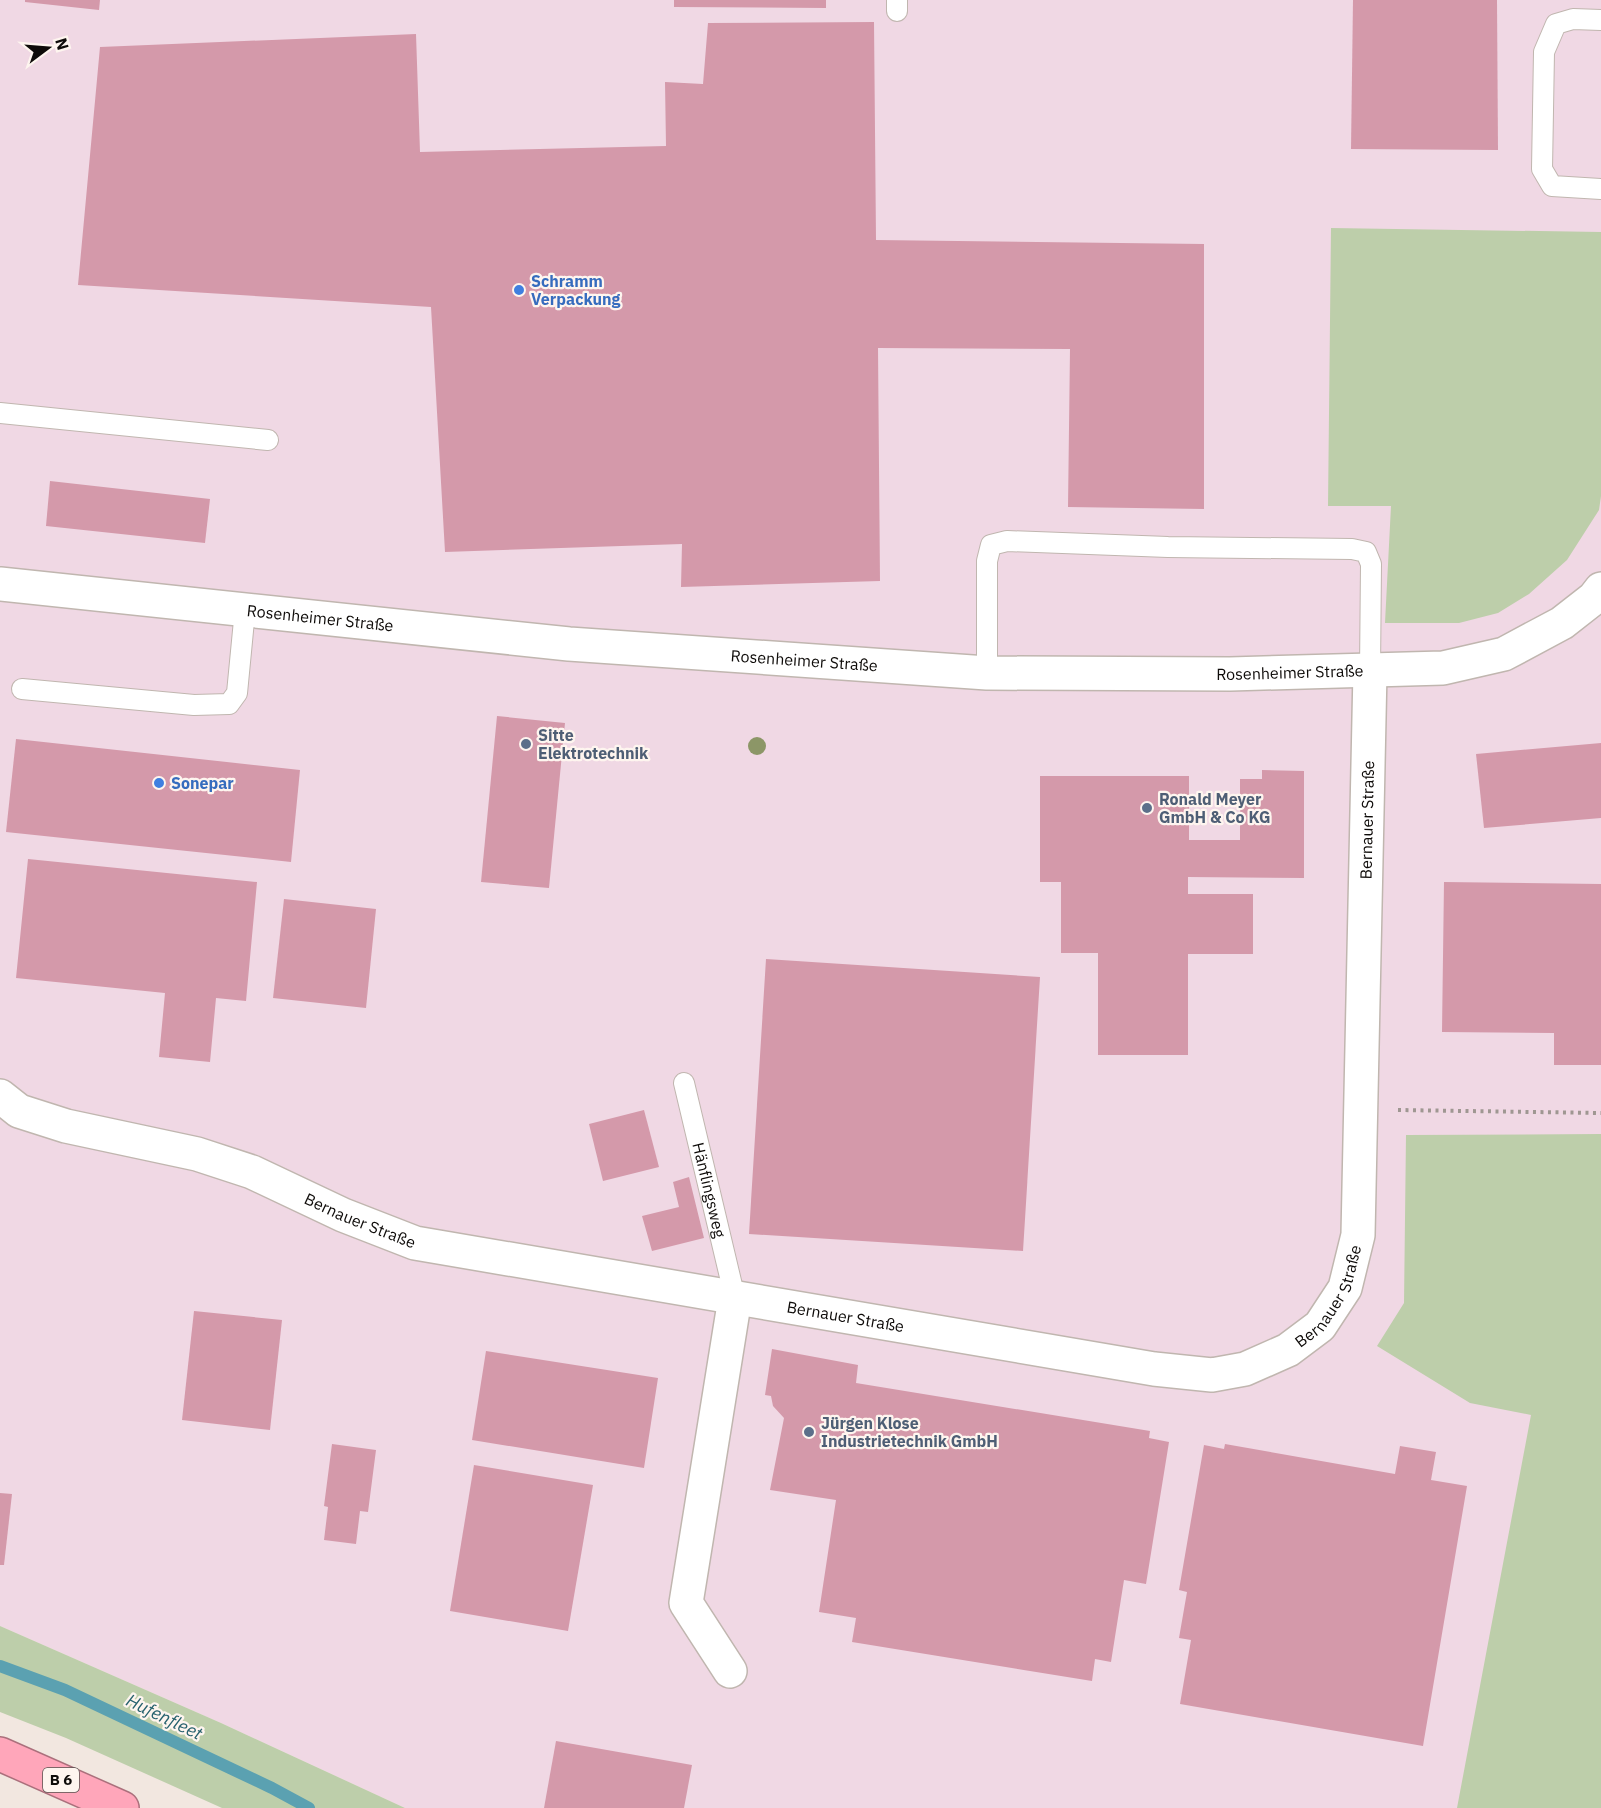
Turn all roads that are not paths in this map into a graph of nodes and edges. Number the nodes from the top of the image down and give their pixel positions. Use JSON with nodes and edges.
{"nodes":[{"id":1,"x":1601,"y":20,"type":"edge"},
{"id":2,"x":1601,"y":189,"type":"edge"},
{"id":3,"x":0,"y":414,"type":"edge"},
{"id":4,"x":268,"y":440,"type":"dead end"},
{"id":5,"x":0,"y":584,"type":"edge"},
{"id":6,"x":1599,"y":596,"type":"edge"},
{"id":7,"x":245,"y":610,"type":"junction"},
{"id":8,"x":1370,"y":671,"type":"junction"},
{"id":9,"x":987,"y":673,"type":"junction"},
{"id":10,"x":22,"y":689,"type":"dead end"},
{"id":11,"x":684,"y":1083,"type":"dead end"},
{"id":12,"x":0,"y":1096,"type":"edge"},
{"id":13,"x":735,"y":1298,"type":"junction"},
{"id":14,"x":730,"y":1671,"type":"dead end"},
{"id":15,"x":0,"y":1754,"type":"edge"},
{"id":16,"x":122,"y":1808,"type":"edge"}],
"edges":[{"from":1,"to":2,"type":"lane"},
{"from":3,"to":4,"type":"lane"},
{"from":5,"to":7,"type":"street","name":"Rosenheimer Straße"},
{"from":6,"to":8,"type":"street","name":"Rosenheimer Straße"},
{"from":7,"to":9,"type":"street","name":"Rosenheimer Straße"},
{"from":7,"to":10,"type":"lane"},
{"from":8,"to":9,"type":"street","name":"Rosenheimer Straße"},
{"from":8,"to":9,"type":"lane"},
{"from":8,"to":13,"type":"street","name":"Bernauer Straße"},
{"from":11,"to":13,"type":"lane","name":"Hänflingsweg"},
{"from":12,"to":13,"type":"street","name":"Bernauer Straße"},
{"from":13,"to":14,"type":"street"},
{"from":15,"to":16,"type":"highway","number":"B 6"}]}
